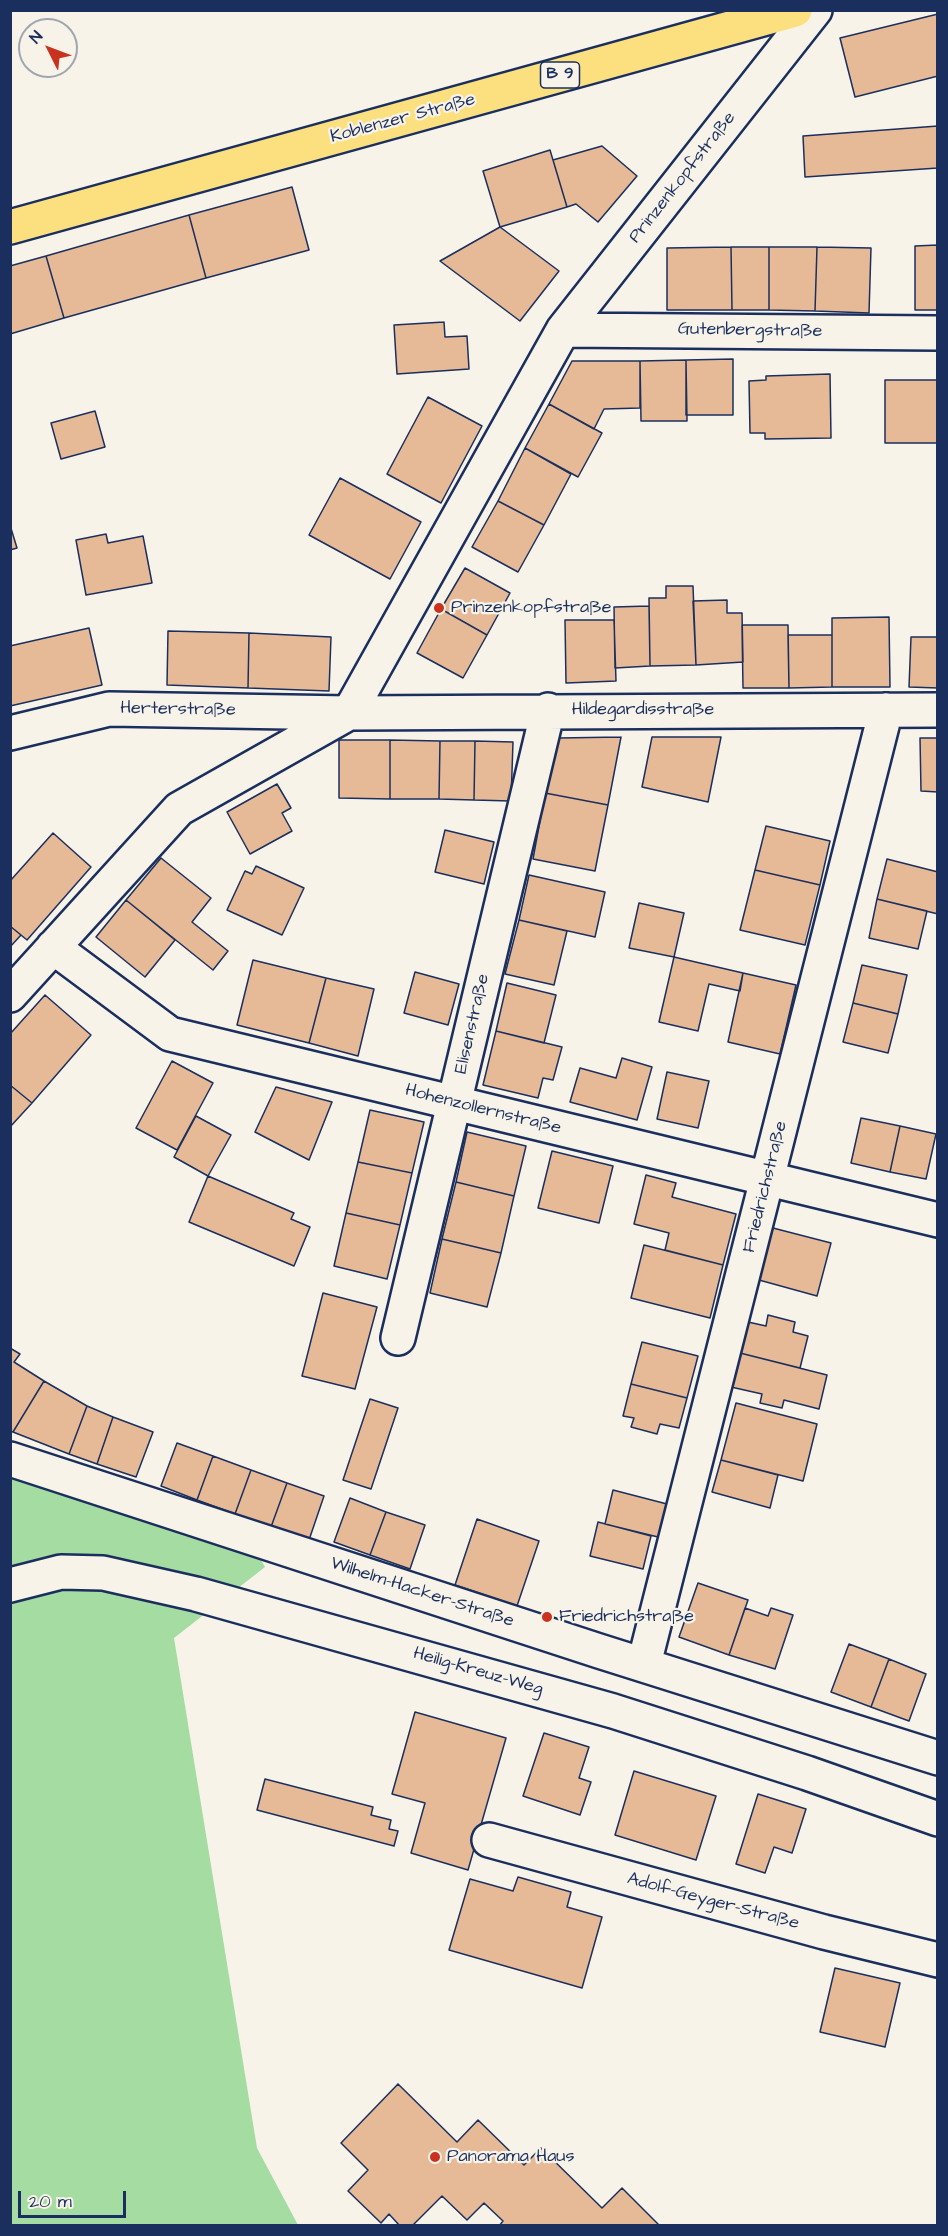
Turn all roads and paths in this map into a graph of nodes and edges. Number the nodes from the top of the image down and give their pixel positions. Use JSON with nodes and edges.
{"nodes":[{"id":1,"x":795,"y":10,"type":"edge"},
{"id":2,"x":815,"y":10,"type":"edge"},
{"id":3,"x":10,"y":227,"type":"edge"},
{"id":4,"x":563,"y":330,"type":"junction"},
{"id":5,"x":938,"y":333,"type":"edge"},
{"id":6,"x":548,"y":710,"type":"junction"},
{"id":7,"x":886,"y":710,"type":"junction"},
{"id":8,"x":938,"y":710,"type":"edge"},
{"id":9,"x":349,"y":713,"type":"junction"},
{"id":10,"x":10,"y":733,"type":"edge"},
{"id":11,"x":53,"y":947,"type":"junction"},
{"id":12,"x":10,"y":995,"type":"edge"},
{"id":13,"x":454,"y":1104,"type":"junction"},
{"id":14,"x":769,"y":1179,"type":"junction"},
{"id":15,"x":938,"y":1220,"type":"edge"},
{"id":16,"x":398,"y":1338,"type":"dead end"},
{"id":17,"x":10,"y":1459,"type":"edge"},
{"id":18,"x":10,"y":1585,"type":"edge"},
{"id":19,"x":645,"y":1664,"type":"junction"},
{"id":20,"x":938,"y":1758,"type":"edge"},
{"id":21,"x":938,"y":1819,"type":"edge"},
{"id":22,"x":489,"y":1840,"type":"dead end"},
{"id":23,"x":938,"y":1960,"type":"edge"}],
"edges":[{"from":1,"to":3,"type":"main road","name":"Koblenzer Straße","number":"B 9"},
{"from":2,"to":4,"type":"street","name":"Prinzenkopfstraße"},
{"from":4,"to":5,"type":"street","name":"Gutenbergstraße"},
{"from":4,"to":9,"type":"street","name":"Prinzenkopfstraße"},
{"from":6,"to":7,"type":"street","name":"Hildegardisstraße"},
{"from":6,"to":9,"type":"street","name":"Hildegardisstraße"},
{"from":6,"to":13,"type":"street","name":"Elisenstraße"},
{"from":7,"to":8,"type":"street","name":"Hildegardisstraße"},
{"from":7,"to":14,"type":"street","name":"Friedrichstraße"},
{"from":9,"to":10,"type":"street","name":"Herterstraße"},
{"from":9,"to":11,"type":"street"},
{"from":11,"to":12,"type":"street"},
{"from":11,"to":13,"type":"street","name":"Hohenzollernstraße"},
{"from":13,"to":14,"type":"street","name":"Hohenzollernstraße"},
{"from":13,"to":16,"type":"street","name":"Elisenstraße"},
{"from":14,"to":15,"type":"street","name":"Hohenzollernstraße"},
{"from":14,"to":19,"type":"street","name":"Friedrichstraße"},
{"from":17,"to":19,"type":"street","name":"Wilhelm-Hacker-Straße"},
{"from":18,"to":21,"type":"street","name":"Heilig-Kreuz-Weg"},
{"from":19,"to":20,"type":"street","name":"Wilhelm-Hacker-Straße"},
{"from":22,"to":23,"type":"street","name":"Adolf-Geyger-Straße"}]}
